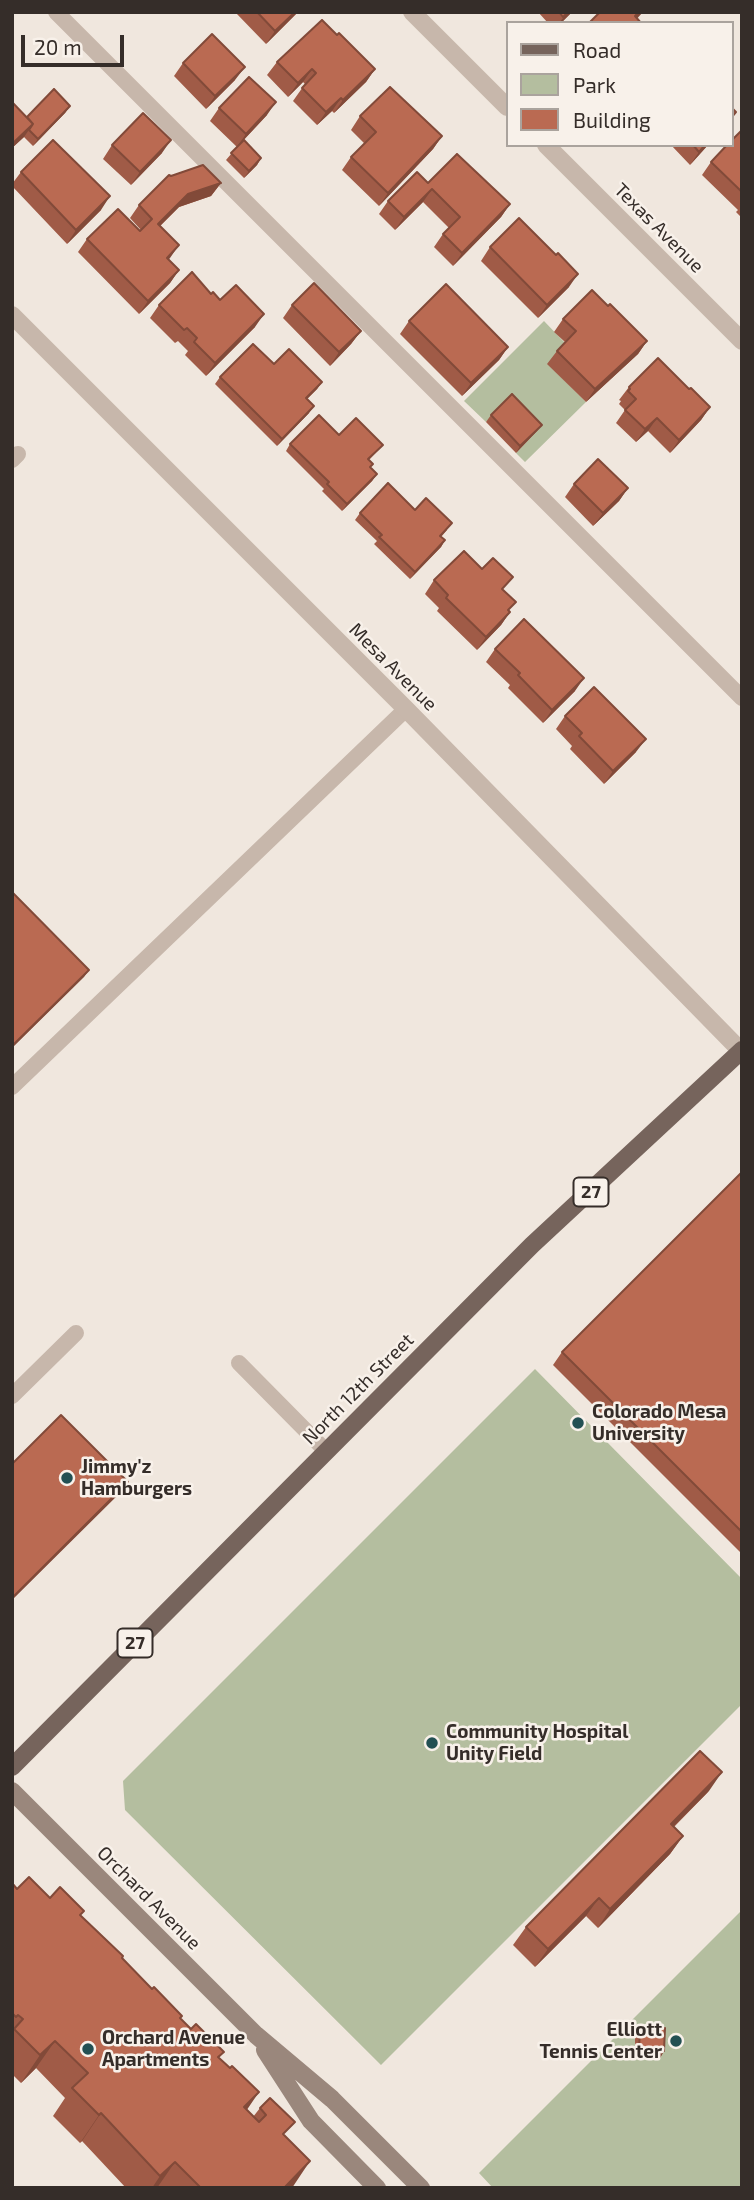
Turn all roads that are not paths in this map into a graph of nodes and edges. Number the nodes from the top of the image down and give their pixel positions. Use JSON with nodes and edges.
{"nodes":[{"id":1,"x":56,"y":12,"type":"edge"},
{"id":2,"x":412,"y":12,"type":"edge"},
{"id":3,"x":505,"y":105,"type":"edge"},
{"id":4,"x":548,"y":147,"type":"edge"},
{"id":5,"x":12,"y":314,"type":"edge"},
{"id":6,"x":742,"y":341,"type":"edge"},
{"id":7,"x":742,"y":698,"type":"edge"},
{"id":8,"x":406,"y":709,"type":"junction"},
{"id":9,"x":741,"y":1051,"type":"edge"},
{"id":10,"x":12,"y":1087,"type":"edge"},
{"id":11,"x":76,"y":1333,"type":"dead end"},
{"id":12,"x":239,"y":1363,"type":"dead end"},
{"id":13,"x":12,"y":1396,"type":"edge"},
{"id":14,"x":326,"y":1451,"type":"junction"},
{"id":15,"x":12,"y":1767,"type":"edge"},
{"id":16,"x":12,"y":1791,"type":"edge"},
{"id":17,"x":256,"y":2035,"type":"junction"},
{"id":18,"x":377,"y":2188,"type":"edge"},
{"id":19,"x":421,"y":2188,"type":"edge"}],
"edges":[{"from":1,"to":7,"type":"lane"},
{"from":2,"to":3,"type":"street"},
{"from":4,"to":6,"type":"street","name":"Texas Avenue"},
{"from":5,"to":8,"type":"street","name":"Mesa Avenue"},
{"from":8,"to":9,"type":"street","name":"Mesa Avenue"},
{"from":8,"to":10,"type":"lane"},
{"from":9,"to":14,"type":"main road","name":"North 12th Street","number":"27"},
{"from":11,"to":13,"type":"lane"},
{"from":12,"to":14,"type":"lane"},
{"from":14,"to":15,"type":"main road","name":"North 12th Street","number":"27"},
{"from":16,"to":17,"type":"street","name":"Orchard Avenue"},
{"from":17,"to":18,"type":"street","name":"Orchard Avenue"},
{"from":17,"to":19,"type":"street","name":"Orchard Avenue"}]}
